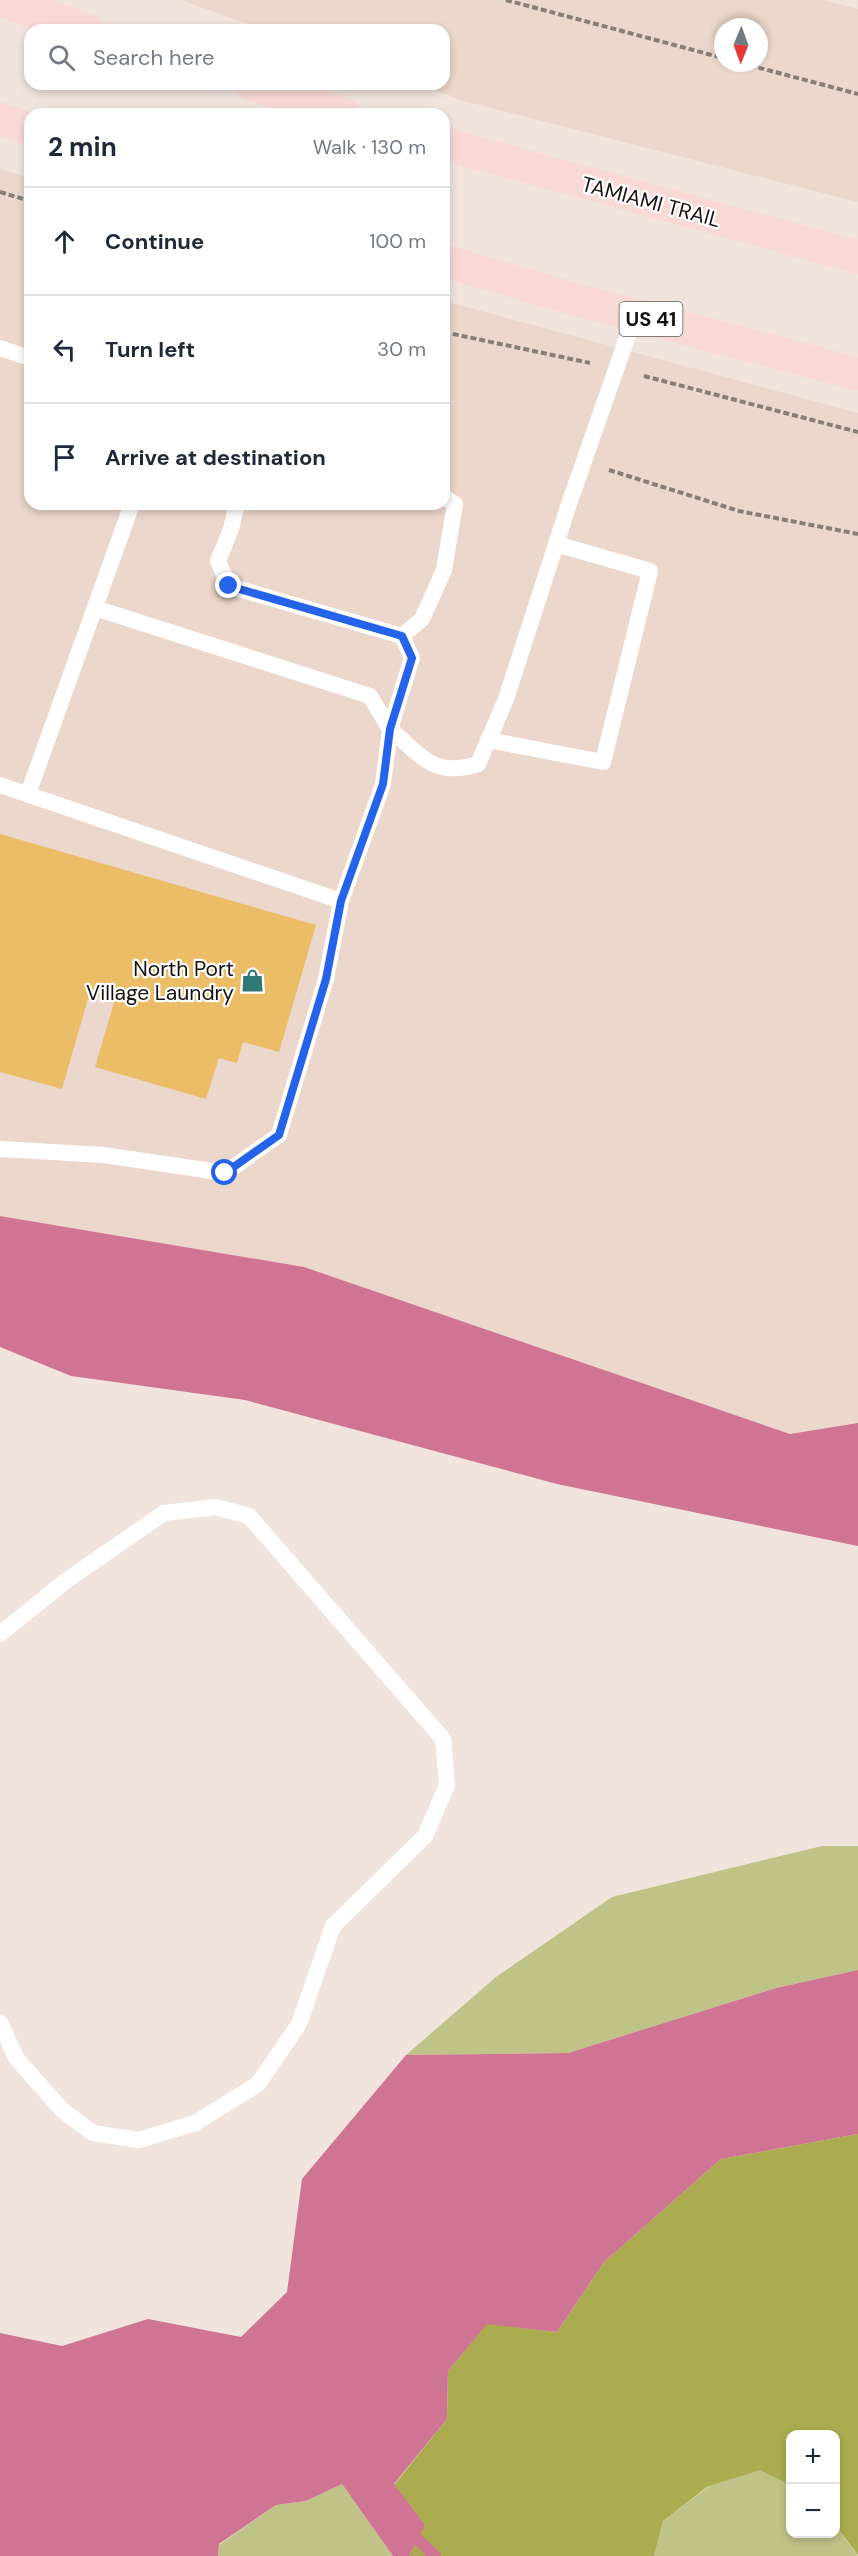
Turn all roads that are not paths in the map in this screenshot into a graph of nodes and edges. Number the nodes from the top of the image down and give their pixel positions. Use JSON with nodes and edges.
{"nodes":[{"id":1,"x":0,"y":0,"type":"edge"},
{"id":2,"x":70,"y":24,"type":"edge"},
{"id":3,"x":270,"y":90,"type":"edge"},
{"id":4,"x":325,"y":108,"type":"edge"},
{"id":5,"x":0,"y":119,"type":"edge"},
{"id":6,"x":24,"y":127,"type":"edge"},
{"id":7,"x":450,"y":146,"type":"edge"},
{"id":8,"x":858,"y":257,"type":"edge"},
{"id":9,"x":450,"y":263,"type":"edge"},
{"id":10,"x":635,"y":315,"type":"junction"},
{"id":11,"x":0,"y":348,"type":"edge"},
{"id":12,"x":24,"y":356,"type":"edge"},
{"id":13,"x":858,"y":374,"type":"edge"},
{"id":14,"x":450,"y":501,"type":"edge"},
{"id":15,"x":130,"y":510,"type":"edge"},
{"id":16,"x":236,"y":510,"type":"edge"},
{"id":17,"x":556,"y":544,"type":"junction"},
{"id":18,"x":95,"y":608,"type":"junction"},
{"id":19,"x":402,"y":636,"type":"junction"},
{"id":20,"x":390,"y":729,"type":"junction"},
{"id":21,"x":488,"y":740,"type":"junction"},
{"id":22,"x":0,"y":785,"type":"edge"},
{"id":23,"x":28,"y":794,"type":"junction"},
{"id":24,"x":341,"y":901,"type":"junction"},
{"id":25,"x":0,"y":1149,"type":"edge"},
{"id":26,"x":0,"y":1634,"type":"edge"},
{"id":27,"x":0,"y":2023,"type":"edge"}],
"edges":[{"from":1,"to":2,"type":"main road"},
{"from":3,"to":4,"type":"main road"},
{"from":5,"to":6,"type":"main road"},
{"from":7,"to":8,"type":"main road","name":"TAMIAMI TRAIL"},
{"from":9,"to":10,"type":"main road","number":"US 41"},
{"from":10,"to":13,"type":"main road","number":"US 41"},
{"from":10,"to":17,"type":"lane"},
{"from":11,"to":12,"type":"lane"},
{"from":14,"to":19,"type":"lane"},
{"from":15,"to":18,"type":"lane"},
{"from":16,"to":19,"type":"lane"},
{"from":17,"to":21,"type":"lane"},
{"from":17,"to":21,"type":"lane"},
{"from":18,"to":20,"type":"lane"},
{"from":18,"to":23,"type":"lane"},
{"from":19,"to":20,"type":"lane"},
{"from":20,"to":21,"type":"lane"},
{"from":20,"to":24,"type":"lane"},
{"from":22,"to":23,"type":"lane"},
{"from":23,"to":24,"type":"lane"},
{"from":24,"to":25,"type":"lane"},
{"from":26,"to":27,"type":"lane"}]}
